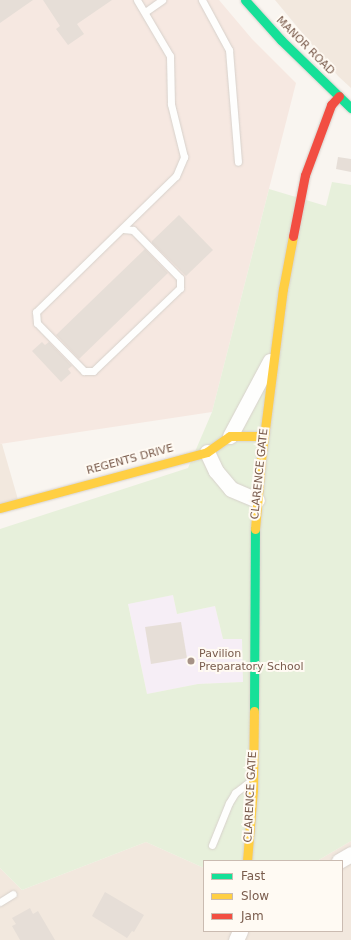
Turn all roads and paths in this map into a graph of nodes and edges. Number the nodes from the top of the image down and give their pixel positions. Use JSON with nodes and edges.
{"nodes":[{"id":1,"x":137,"y":0,"type":"edge"},
{"id":2,"x":162,"y":0,"type":"edge"},
{"id":3,"x":202,"y":0,"type":"edge"},
{"id":4,"x":245,"y":0,"type":"edge"},
{"id":5,"x":145,"y":12,"type":"junction"},
{"id":6,"x":339,"y":96,"type":"junction"},
{"id":7,"x":351,"y":108,"type":"edge"},
{"id":8,"x":238,"y":162,"type":"dead end"},
{"id":9,"x":122,"y":229,"type":"junction"},
{"id":10,"x":275,"y":351,"type":"junction"},
{"id":11,"x":230,"y":436,"type":"junction"},
{"id":12,"x":264,"y":436,"type":"junction"},
{"id":13,"x":207,"y":452,"type":"junction"},
{"id":14,"x":257,"y":500,"type":"junction"},
{"id":15,"x":0,"y":508,"type":"edge"},
{"id":16,"x":253,"y":780,"type":"junction"},
{"id":17,"x":212,"y":845,"type":"dead end"},
{"id":18,"x":351,"y":854,"type":"edge"},
{"id":19,"x":247,"y":860,"type":"edge"},
{"id":20,"x":341,"y":860,"type":"edge"},
{"id":21,"x":13,"y":894,"type":"dead end"},
{"id":22,"x":0,"y":902,"type":"edge"}],
"edges":[{"from":1,"to":5,"type":"lane"},
{"from":2,"to":5,"type":"lane"},
{"from":3,"to":8,"type":"lane"},
{"from":4,"to":6,"type":"street","name":"MANOR ROAD"},
{"from":5,"to":9,"type":"lane"},
{"from":6,"to":7,"type":"street","name":"MANOR ROAD"},
{"from":6,"to":10,"type":"street","name":"CLARENCE GATE"},
{"from":9,"to":9,"type":"lane"},
{"from":10,"to":11,"type":"street"},
{"from":10,"to":12,"type":"street","name":"CLARENCE GATE"},
{"from":11,"to":12,"type":"street"},
{"from":11,"to":13,"type":"street","name":"REGENTS DRIVE"},
{"from":12,"to":14,"type":"street","name":"CLARENCE GATE"},
{"from":13,"to":14,"type":"street"},
{"from":13,"to":15,"type":"street","name":"REGENTS DRIVE"},
{"from":14,"to":16,"type":"street","name":"CLARENCE GATE"},
{"from":16,"to":17,"type":"lane"},
{"from":16,"to":19,"type":"street","name":"CLARENCE GATE"},
{"from":18,"to":20,"type":"street"},
{"from":21,"to":22,"type":"lane"}]}
